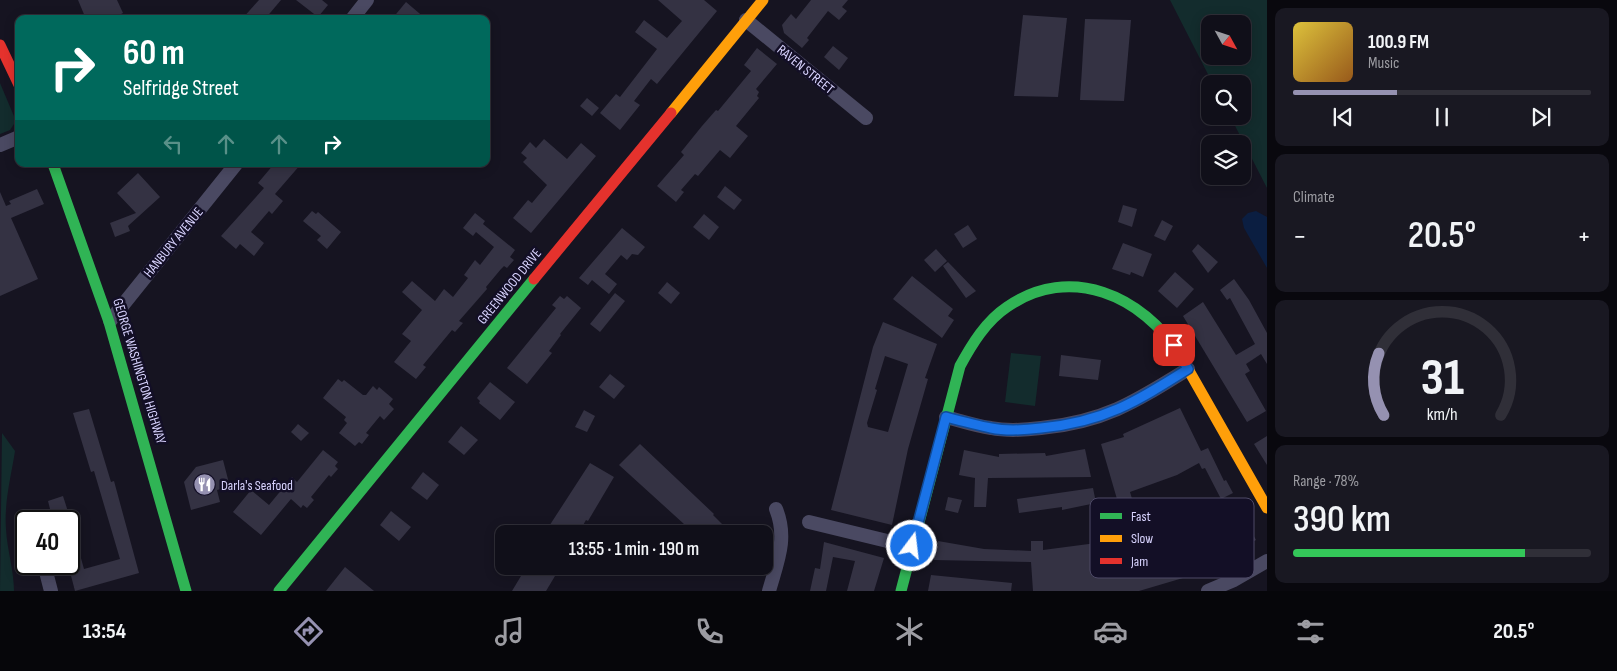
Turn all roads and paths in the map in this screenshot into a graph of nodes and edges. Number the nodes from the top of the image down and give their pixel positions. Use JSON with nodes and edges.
{"nodes":[{"id":1,"x":367,"y":0,"type":"edge"},
{"id":2,"x":763,"y":0,"type":"edge"},
{"id":3,"x":355,"y":15,"type":"edge"},
{"id":4,"x":746,"y":20,"type":"junction"},
{"id":5,"x":0,"y":45,"type":"edge"},
{"id":6,"x":15,"y":77,"type":"edge"},
{"id":7,"x":866,"y":118,"type":"dead end"},
{"id":8,"x":15,"y":139,"type":"edge"},
{"id":9,"x":0,"y":146,"type":"edge"},
{"id":10,"x":54,"y":167,"type":"edge"},
{"id":11,"x":234,"y":167,"type":"edge"},
{"id":12,"x":110,"y":321,"type":"junction"},
{"id":13,"x":1188,"y":369,"type":"junction"},
{"id":14,"x":946,"y":417,"type":"junction"},
{"id":15,"x":1267,"y":508,"type":"edge"},
{"id":16,"x":776,"y":509,"type":"dead end"},
{"id":17,"x":809,"y":522,"type":"dead end"},
{"id":18,"x":912,"y":546,"type":"junction"},
{"id":19,"x":1267,"y":560,"type":"edge"},
{"id":20,"x":1254,"y":568,"type":"edge"},
{"id":21,"x":47,"y":575,"type":"edge"},
{"id":22,"x":1237,"y":578,"type":"edge"},
{"id":23,"x":51,"y":591,"type":"edge"},
{"id":24,"x":186,"y":591,"type":"edge"},
{"id":25,"x":279,"y":591,"type":"edge"},
{"id":26,"x":769,"y":591,"type":"edge"},
{"id":27,"x":901,"y":591,"type":"edge"},
{"id":28,"x":1208,"y":591,"type":"edge"}],
"edges":[{"from":1,"to":3,"type":"street"},
{"from":2,"to":4,"type":"street","name":"GREENWOOD DRIVE"},
{"from":4,"to":7,"type":"street","name":"RAVEN STREET"},
{"from":4,"to":25,"type":"street","name":"GREENWOOD DRIVE"},
{"from":5,"to":6,"type":"street"},
{"from":8,"to":9,"type":"street"},
{"from":10,"to":12,"type":"street","name":"GEORGE WASHINGTON HIGHWAY"},
{"from":11,"to":12,"type":"street","name":"HANBURY AVENUE"},
{"from":12,"to":24,"type":"street","name":"GEORGE WASHINGTON HIGHWAY"},
{"from":13,"to":14,"type":"street"},
{"from":13,"to":14,"type":"street"},
{"from":13,"to":15,"type":"street"},
{"from":14,"to":18,"type":"street"},
{"from":16,"to":26,"type":"street"},
{"from":17,"to":18,"type":"street"},
{"from":18,"to":27,"type":"street"},
{"from":19,"to":20,"type":"street"},
{"from":21,"to":23,"type":"street"},
{"from":22,"to":28,"type":"street"}]}
